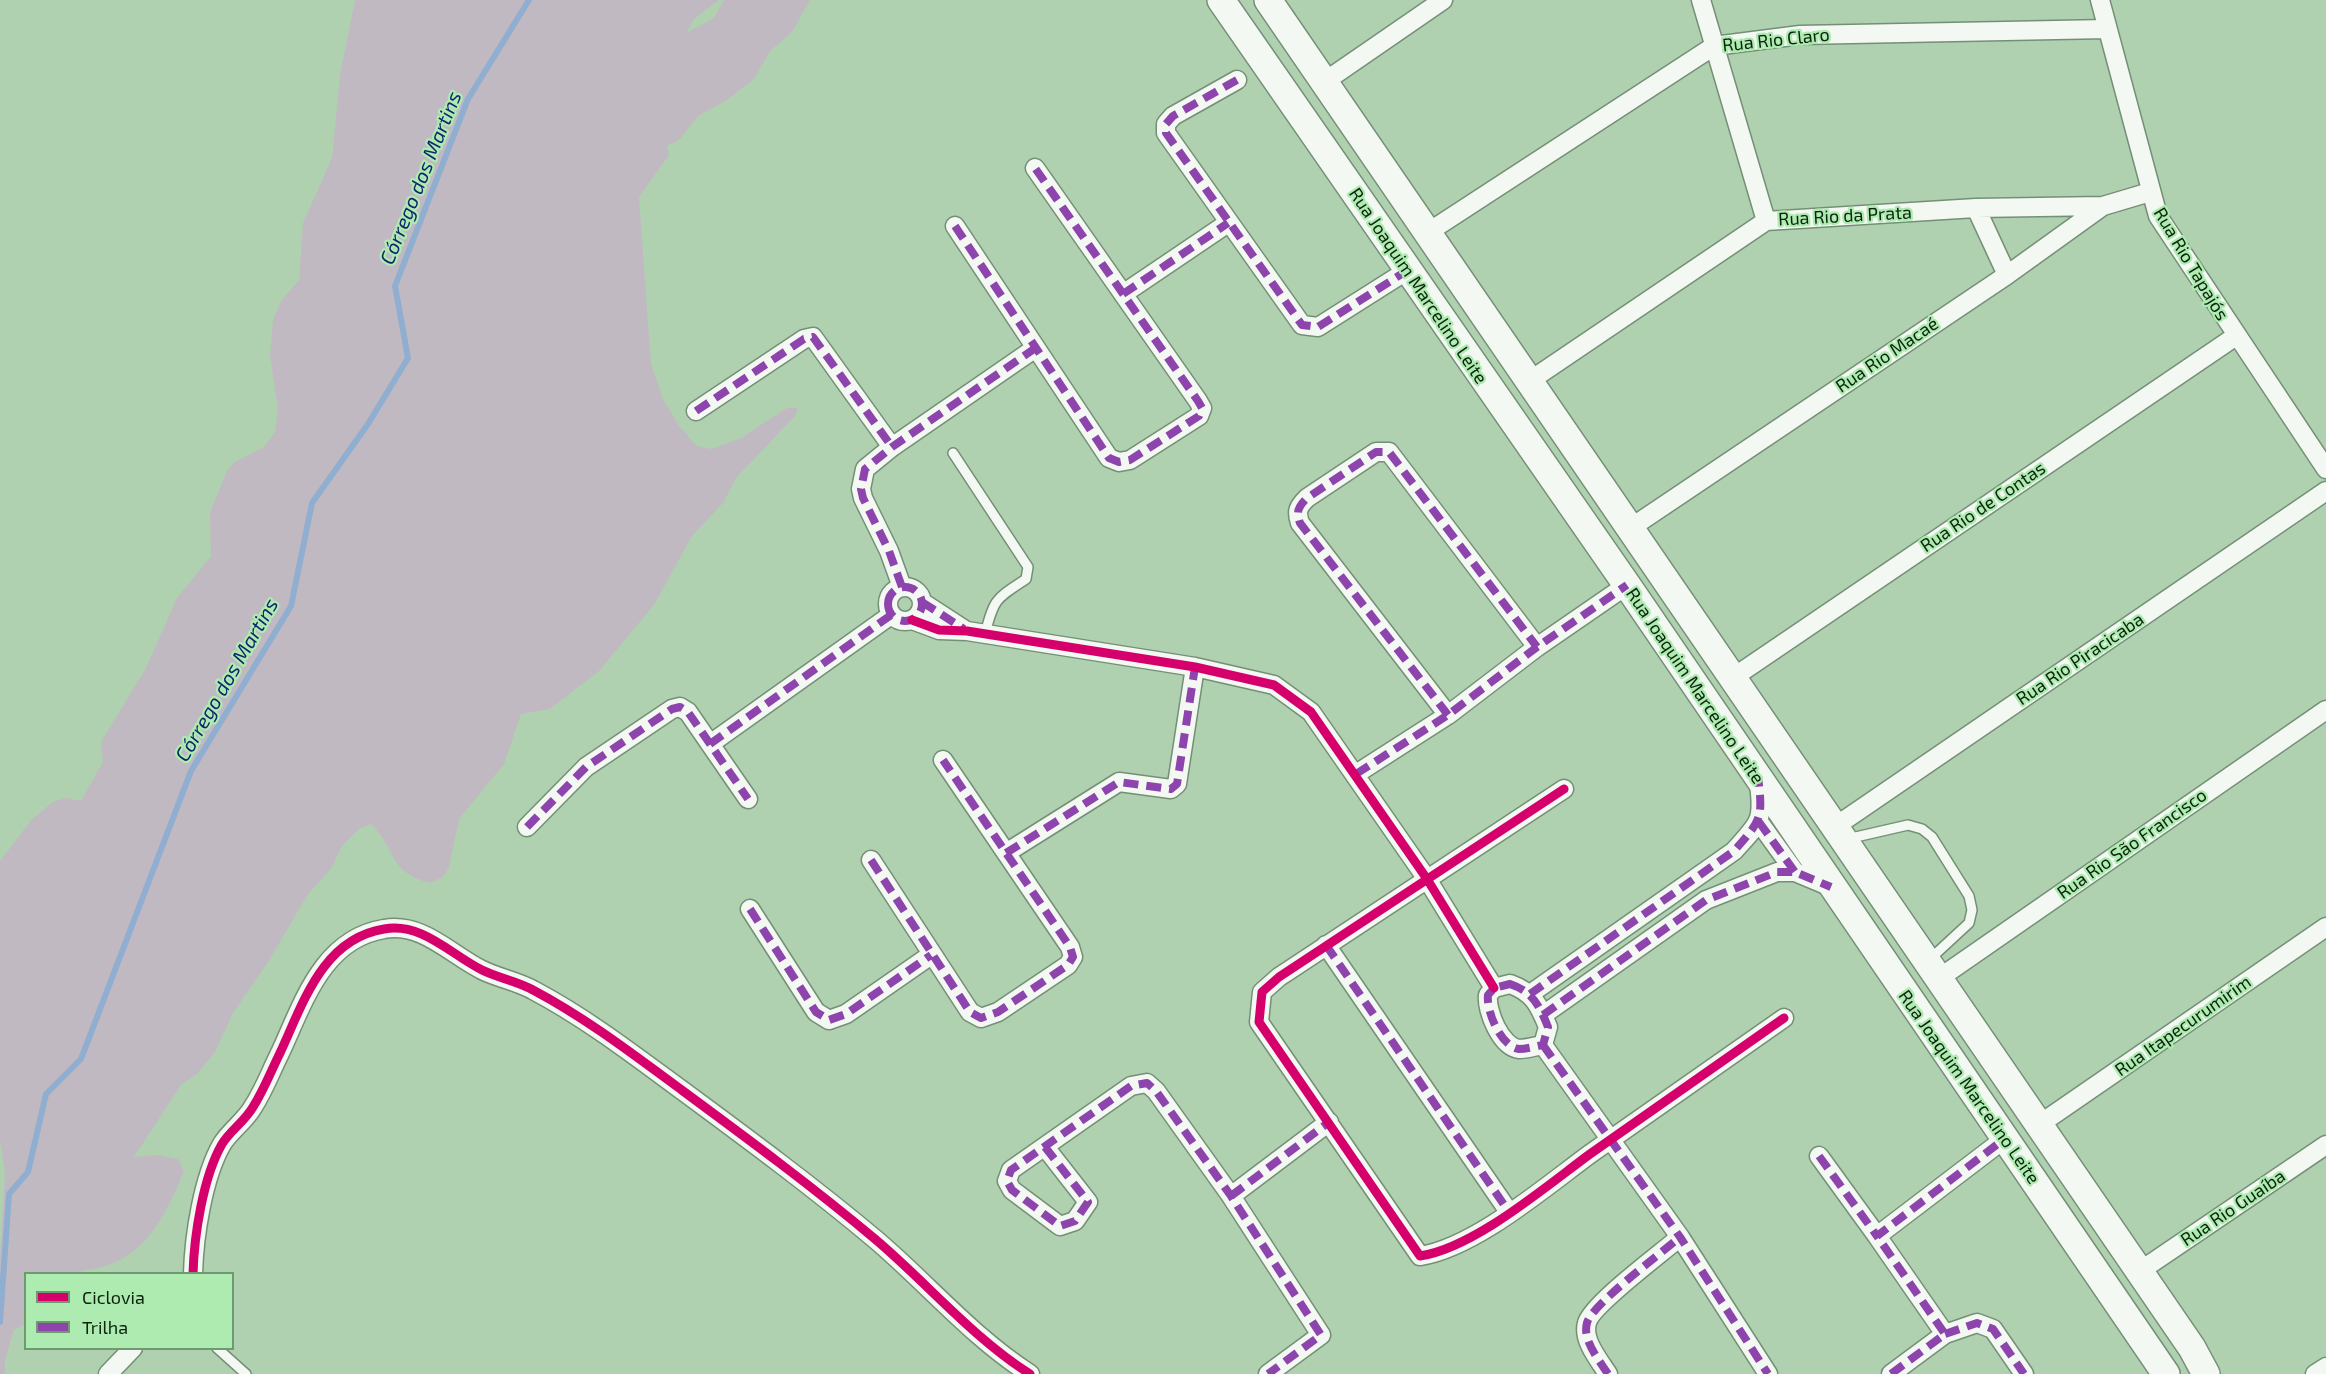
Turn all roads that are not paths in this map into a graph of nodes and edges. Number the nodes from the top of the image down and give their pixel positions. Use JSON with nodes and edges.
{"nodes":[{"id":1,"x":1221,"y":0,"type":"edge"},
{"id":2,"x":1268,"y":0,"type":"edge"},
{"id":3,"x":1443,"y":0,"type":"edge"},
{"id":4,"x":1701,"y":0,"type":"edge"},
{"id":5,"x":2100,"y":0,"type":"edge"},
{"id":6,"x":2107,"y":29,"type":"junction"},
{"id":7,"x":1714,"y":46,"type":"junction"},
{"id":8,"x":1237,"y":80,"type":"dead end"},
{"id":9,"x":1324,"y":82,"type":"junction"},
{"id":10,"x":1035,"y":168,"type":"dead end"},
{"id":11,"x":2150,"y":192,"type":"junction"},
{"id":12,"x":2103,"y":206,"type":"junction"},
{"id":13,"x":1976,"y":208,"type":"junction"},
{"id":14,"x":1766,"y":221,"type":"junction"},
{"id":15,"x":1228,"y":223,"type":"junction"},
{"id":16,"x":955,"y":226,"type":"dead end"},
{"id":17,"x":1427,"y":233,"type":"junction"},
{"id":18,"x":1453,"y":272,"type":"junction"},
{"id":19,"x":2007,"y":275,"type":"junction"},
{"id":20,"x":1415,"y":280,"type":"junction"},
{"id":21,"x":1123,"y":294,"type":"junction"},
{"id":22,"x":1482,"y":315,"type":"junction"},
{"id":23,"x":1452,"y":336,"type":"junction"},
{"id":24,"x":2236,"y":336,"type":"junction"},
{"id":25,"x":1034,"y":349,"type":"junction"},
{"id":26,"x":1528,"y":382,"type":"junction"},
{"id":27,"x":696,"y":411,"type":"dead end"},
{"id":28,"x":892,"y":447,"type":"junction"},
{"id":29,"x":953,"y":453,"type":"dead end"},
{"id":30,"x":2326,"y":469,"type":"edge"},
{"id":31,"x":2326,"y":491,"type":"edge"},
{"id":32,"x":1629,"y":529,"type":"junction"},
{"id":33,"x":1627,"y":585,"type":"junction"},
{"id":34,"x":896,"y":590,"type":"junction"},
{"id":35,"x":922,"y":602,"type":"junction"},
{"id":36,"x":891,"y":615,"type":"junction"},
{"id":37,"x":912,"y":620,"type":"junction"},
{"id":38,"x":976,"y":633,"type":"junction"},
{"id":39,"x":1537,"y":647,"type":"junction"},
{"id":40,"x":1195,"y":667,"type":"junction"},
{"id":41,"x":1731,"y":679,"type":"junction"},
{"id":42,"x":1691,"y":681,"type":"junction"},
{"id":43,"x":2326,"y":710,"type":"edge"},
{"id":44,"x":1448,"y":715,"type":"junction"},
{"id":45,"x":710,"y":744,"type":"junction"},
{"id":46,"x":942,"y":760,"type":"dead end"},
{"id":47,"x":1356,"y":774,"type":"junction"},
{"id":48,"x":1758,"y":776,"type":"junction"},
{"id":49,"x":1564,"y":789,"type":"dead end"},
{"id":50,"x":1811,"y":796,"type":"junction"},
{"id":51,"x":748,"y":799,"type":"dead end"},
{"id":52,"x":1759,"y":822,"type":"junction"},
{"id":53,"x":527,"y":827,"type":"dead end"},
{"id":54,"x":1838,"y":834,"type":"junction"},
{"id":55,"x":1006,"y":853,"type":"junction"},
{"id":56,"x":872,"y":860,"type":"dead end"},
{"id":57,"x":1795,"y":872,"type":"junction"},
{"id":58,"x":1427,"y":879,"type":"junction"},
{"id":59,"x":1831,"y":888,"type":"junction"},
{"id":60,"x":750,"y":909,"type":"dead end"},
{"id":61,"x":2326,"y":927,"type":"edge"},
{"id":62,"x":1326,"y":945,"type":"junction"},
{"id":63,"x":931,"y":955,"type":"junction"},
{"id":64,"x":1933,"y":970,"type":"junction"},
{"id":65,"x":1494,"y":988,"type":"junction"},
{"id":66,"x":1530,"y":994,"type":"junction"},
{"id":67,"x":1544,"y":1015,"type":"junction"},
{"id":68,"x":1784,"y":1018,"type":"dead end"},
{"id":69,"x":1543,"y":1045,"type":"junction"},
{"id":70,"x":1329,"y":1122,"type":"junction"},
{"id":71,"x":2040,"y":1125,"type":"junction"},
{"id":72,"x":2003,"y":1140,"type":"junction"},
{"id":73,"x":1610,"y":1141,"type":"junction"},
{"id":74,"x":2326,"y":1145,"type":"edge"},
{"id":75,"x":1045,"y":1147,"type":"junction"},
{"id":76,"x":1819,"y":1156,"type":"dead end"},
{"id":77,"x":2069,"y":1166,"type":"junction"},
{"id":78,"x":2039,"y":1188,"type":"junction"},
{"id":79,"x":1231,"y":1196,"type":"junction"},
{"id":80,"x":1509,"y":1212,"type":"junction"},
{"id":81,"x":2113,"y":1231,"type":"junction"},
{"id":82,"x":1877,"y":1236,"type":"junction"},
{"id":83,"x":1680,"y":1237,"type":"junction"},
{"id":84,"x":2082,"y":1250,"type":"junction"},
{"id":85,"x":2140,"y":1271,"type":"junction"},
{"id":86,"x":194,"y":1272,"type":"edge"},
{"id":87,"x":1945,"y":1334,"type":"junction"},
{"id":88,"x":131,"y":1350,"type":"edge"},
{"id":89,"x":219,"y":1350,"type":"edge"},
{"id":90,"x":2326,"y":1367,"type":"edge"},
{"id":91,"x":108,"y":1374,"type":"edge"},
{"id":92,"x":246,"y":1374,"type":"edge"},
{"id":93,"x":1030,"y":1374,"type":"edge"},
{"id":94,"x":1268,"y":1374,"type":"edge"},
{"id":95,"x":1608,"y":1374,"type":"edge"},
{"id":96,"x":1768,"y":1374,"type":"edge"},
{"id":97,"x":1891,"y":1374,"type":"edge"},
{"id":98,"x":2024,"y":1374,"type":"edge"},
{"id":99,"x":2166,"y":1374,"type":"edge"},
{"id":100,"x":2206,"y":1374,"type":"edge"},
{"id":101,"x":2315,"y":1374,"type":"edge"}],
"edges":[{"from":1,"to":20,"type":"main road","name":"Rua Joaquim Marcelino Leite"},
{"from":2,"to":9,"type":"main road","name":"Rua Joaquim Marcelino Leite"},
{"from":3,"to":9,"type":"street"},
{"from":4,"to":7,"type":"street"},
{"from":5,"to":6,"type":"street","name":"Rua Rio Tapajós"},
{"from":6,"to":7,"type":"street","name":"Rua Rio Claro"},
{"from":6,"to":11,"type":"street","name":"Rua Rio Tapajós"},
{"from":7,"to":14,"type":"street"},
{"from":7,"to":17,"type":"street","name":"Rua Rio Claro"},
{"from":8,"to":15,"type":"street"},
{"from":9,"to":17,"type":"main road","name":"Rua Joaquim Marcelino Leite"},
{"from":10,"to":21,"type":"street"},
{"from":11,"to":12,"type":"street","name":"Rua Rio Macaé"},
{"from":11,"to":24,"type":"street","name":"Rua Rio Tapajós"},
{"from":12,"to":13,"type":"street","name":"Rua Rio da Prata"},
{"from":12,"to":19,"type":"street","name":"Rua Rio Macaé"},
{"from":13,"to":14,"type":"street","name":"Rua Rio da Prata"},
{"from":13,"to":19,"type":"street"},
{"from":14,"to":26,"type":"street","name":"Rua Rio da Prata"},
{"from":15,"to":20,"type":"street"},
{"from":15,"to":21,"type":"street"},
{"from":16,"to":25,"type":"street"},
{"from":17,"to":18,"type":"main road","name":"Rua Joaquim Marcelino Leite"},
{"from":18,"to":20,"type":"main road"},
{"from":18,"to":22,"type":"main road","name":"Rua Joaquim Marcelino Leite"},
{"from":19,"to":32,"type":"street","name":"Rua Rio Macaé"},
{"from":20,"to":23,"type":"main road","name":"Rua Joaquim Marcelino Leite"},
{"from":21,"to":25,"type":"street"},
{"from":22,"to":23,"type":"main road"},
{"from":22,"to":26,"type":"main road","name":"Rua Joaquim Marcelino Leite"},
{"from":23,"to":33,"type":"main road","name":"Rua Joaquim Marcelino Leite"},
{"from":24,"to":30,"type":"street","name":"Rua Rio Tapajós"},
{"from":24,"to":41,"type":"street","name":"Rua Rio de Contas"},
{"from":25,"to":28,"type":"street"},
{"from":26,"to":32,"type":"main road","name":"Rua Joaquim Marcelino Leite"},
{"from":27,"to":28,"type":"street"},
{"from":28,"to":34,"type":"street"},
{"from":29,"to":38,"type":"lane"},
{"from":31,"to":54,"type":"street","name":"Rua Rio Piracicaba"},
{"from":32,"to":41,"type":"main road","name":"Rua Joaquim Marcelino Leite"},
{"from":33,"to":39,"type":"street"},
{"from":33,"to":42,"type":"main road","name":"Rua Joaquim Marcelino Leite"},
{"from":34,"to":35,"type":"street"},
{"from":34,"to":36,"type":"street"},
{"from":35,"to":37,"type":"street"},
{"from":35,"to":38,"type":"street"},
{"from":36,"to":37,"type":"street"},
{"from":36,"to":45,"type":"street"},
{"from":37,"to":38,"type":"street"},
{"from":38,"to":40,"type":"street"},
{"from":39,"to":44,"type":"street"},
{"from":39,"to":44,"type":"street"},
{"from":40,"to":47,"type":"street"},
{"from":40,"to":55,"type":"street"},
{"from":41,"to":50,"type":"main road","name":"Rua Joaquim Marcelino Leite"},
{"from":42,"to":48,"type":"main road","name":"Rua Joaquim Marcelino Leite"},
{"from":42,"to":50,"type":"main road"},
{"from":43,"to":64,"type":"street","name":"Rua Rio São Francisco"},
{"from":44,"to":47,"type":"street"},
{"from":45,"to":51,"type":"street"},
{"from":45,"to":53,"type":"street"},
{"from":46,"to":55,"type":"street"},
{"from":47,"to":58,"type":"street"},
{"from":48,"to":52,"type":"street"},
{"from":48,"to":59,"type":"main road","name":"Rua Joaquim Marcelino Leite"},
{"from":49,"to":58,"type":"street"},
{"from":50,"to":54,"type":"main road","name":"Rua Joaquim Marcelino Leite"},
{"from":52,"to":57,"type":"street"},
{"from":52,"to":66,"type":"street"},
{"from":54,"to":64,"type":"main road","name":"Rua Joaquim Marcelino Leite"},
{"from":54,"to":64,"type":"lane"},
{"from":55,"to":63,"type":"street"},
{"from":56,"to":63,"type":"street"},
{"from":57,"to":59,"type":"street"},
{"from":57,"to":67,"type":"street"},
{"from":58,"to":62,"type":"street"},
{"from":58,"to":65,"type":"street"},
{"from":59,"to":64,"type":"main road"},
{"from":59,"to":72,"type":"main road","name":"Rua Joaquim Marcelino Leite"},
{"from":60,"to":63,"type":"street"},
{"from":61,"to":71,"type":"street","name":"Rua Itapecurumirim"},
{"from":62,"to":70,"type":"street"},
{"from":62,"to":80,"type":"street"},
{"from":64,"to":71,"type":"main road","name":"Rua Joaquim Marcelino Leite"},
{"from":65,"to":66,"type":"street"},
{"from":65,"to":69,"type":"street"},
{"from":66,"to":67,"type":"street"},
{"from":67,"to":69,"type":"street"},
{"from":68,"to":73,"type":"street"},
{"from":69,"to":73,"type":"street"},
{"from":70,"to":79,"type":"street"},
{"from":70,"to":80,"type":"street"},
{"from":71,"to":77,"type":"main road","name":"Rua Joaquim Marcelino Leite"},
{"from":72,"to":78,"type":"main road","name":"Rua Joaquim Marcelino Leite"},
{"from":72,"to":82,"type":"street"},
{"from":73,"to":80,"type":"street"},
{"from":73,"to":83,"type":"street"},
{"from":74,"to":85,"type":"street","name":"Rua Rio Guaíba"},
{"from":75,"to":75,"type":"street"},
{"from":75,"to":79,"type":"street"},
{"from":76,"to":82,"type":"street"},
{"from":77,"to":78,"type":"main road"},
{"from":77,"to":81,"type":"main road","name":"Rua Joaquim Marcelino Leite"},
{"from":78,"to":84,"type":"main road","name":"Rua Joaquim Marcelino Leite"},
{"from":79,"to":94,"type":"street"},
{"from":81,"to":84,"type":"main road"},
{"from":81,"to":85,"type":"main road","name":"Rua Joaquim Marcelino Leite"},
{"from":82,"to":87,"type":"street"},
{"from":83,"to":95,"type":"street"},
{"from":83,"to":96,"type":"street"},
{"from":84,"to":99,"type":"main road","name":"Rua Joaquim Marcelino Leite"},
{"from":85,"to":100,"type":"main road","name":"Rua Joaquim Marcelino Leite"},
{"from":86,"to":93,"type":"street"},
{"from":87,"to":97,"type":"street"},
{"from":87,"to":98,"type":"street"},
{"from":88,"to":91,"type":"street"},
{"from":89,"to":92,"type":"lane"},
{"from":90,"to":101,"type":"street"}]}
